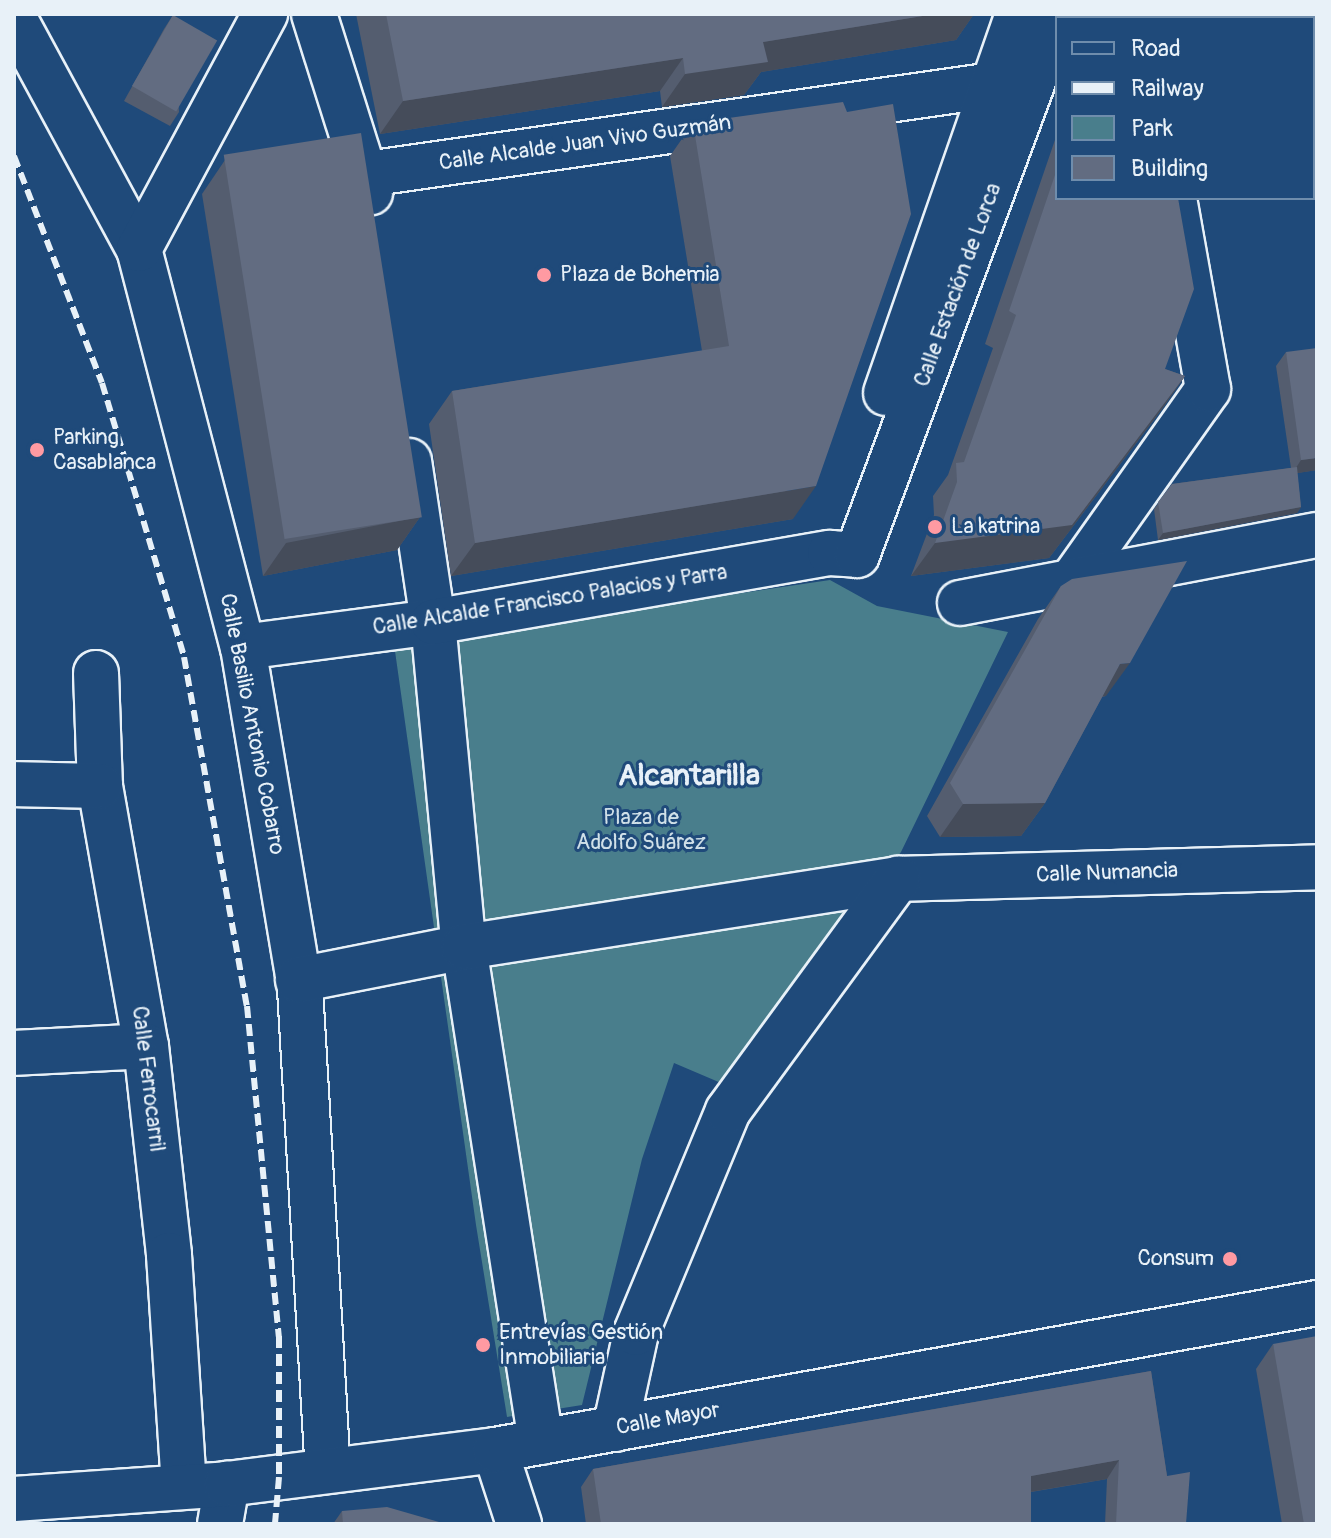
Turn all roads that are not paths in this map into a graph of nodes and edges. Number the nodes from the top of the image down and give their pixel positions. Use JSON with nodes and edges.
{"nodes":[{"id":1,"x":265,"y":14,"type":"edge"},
{"id":2,"x":314,"y":14,"type":"edge"},
{"id":3,"x":1018,"y":14,"type":"edge"},
{"id":4,"x":14,"y":18,"type":"edge"},
{"id":5,"x":1055,"y":22,"type":"edge"},
{"id":6,"x":993,"y":85,"type":"junction"},
{"id":7,"x":367,"y":174,"type":"junction"},
{"id":8,"x":1174,"y":200,"type":"edge"},
{"id":9,"x":376,"y":236,"type":"edge"},
{"id":10,"x":139,"y":249,"type":"junction"},
{"id":11,"x":404,"y":421,"type":"edge"},
{"id":12,"x":1317,"y":535,"type":"edge"},
{"id":13,"x":844,"y":554,"type":"junction"},
{"id":14,"x":1070,"y":584,"type":"junction"},
{"id":15,"x":960,"y":603,"type":"dead end"},
{"id":16,"x":433,"y":622,"type":"junction"},
{"id":17,"x":243,"y":647,"type":"junction"},
{"id":18,"x":96,"y":673,"type":"dead end"},
{"id":19,"x":14,"y":784,"type":"edge"},
{"id":20,"x":100,"y":786,"type":"junction"},
{"id":21,"x":1317,"y":867,"type":"edge"},
{"id":22,"x":898,"y":879,"type":"junction"},
{"id":23,"x":464,"y":947,"type":"junction"},
{"id":24,"x":298,"y":980,"type":"junction"},
{"id":25,"x":146,"y":1046,"type":"junction"},
{"id":26,"x":14,"y":1053,"type":"edge"},
{"id":27,"x":1317,"y":1303,"type":"edge"},
{"id":28,"x":615,"y":1429,"type":"junction"},
{"id":29,"x":541,"y":1442,"type":"junction"},
{"id":30,"x":495,"y":1450,"type":"junction"},
{"id":31,"x":328,"y":1470,"type":"junction"},
{"id":32,"x":184,"y":1487,"type":"junction"},
{"id":33,"x":14,"y":1499,"type":"edge"},
{"id":34,"x":224,"y":1504,"type":"edge"},
{"id":35,"x":519,"y":1524,"type":"edge"}],
"edges":[{"from":1,"to":10,"type":"street"},
{"from":2,"to":7,"type":"street"},
{"from":3,"to":6,"type":"street","name":"Calle Estación de Lorca"},
{"from":4,"to":10,"type":"street","name":"Calle Basilio Antonio Cobarro"},
{"from":5,"to":13,"type":"street","name":"Calle Estación de Lorca"},
{"from":6,"to":7,"type":"street","name":"Calle Alcalde Juan Vivo Guzmán"},
{"from":6,"to":13,"type":"street","name":"Calle Estación de Lorca"},
{"from":7,"to":9,"type":"street"},
{"from":8,"to":14,"type":"street"},
{"from":10,"to":17,"type":"street","name":"Calle Basilio Antonio Cobarro"},
{"from":11,"to":16,"type":"street"},
{"from":12,"to":14,"type":"street"},
{"from":13,"to":16,"type":"street","name":"Calle Alcalde Francisco Palacios y Parra"},
{"from":14,"to":15,"type":"street"},
{"from":16,"to":17,"type":"street","name":"Calle Alcalde Francisco Palacios y Parra"},
{"from":16,"to":23,"type":"street"},
{"from":17,"to":24,"type":"street","name":"Calle Basilio Antonio Cobarro"},
{"from":18,"to":20,"type":"street","name":"Calle Ferrocarril"},
{"from":19,"to":20,"type":"street"},
{"from":20,"to":25,"type":"street","name":"Calle Ferrocarril"},
{"from":21,"to":22,"type":"street","name":"Calle Numancia"},
{"from":22,"to":23,"type":"street","name":"Calle Numancia"},
{"from":22,"to":28,"type":"street"},
{"from":23,"to":24,"type":"street","name":"Calle Numancia"},
{"from":23,"to":29,"type":"street"},
{"from":24,"to":31,"type":"street","name":"Calle Basilio Antonio Cobarro"},
{"from":25,"to":26,"type":"street"},
{"from":25,"to":32,"type":"street","name":"Calle Ferrocarril"},
{"from":27,"to":28,"type":"street","name":"Calle Mayor"},
{"from":28,"to":29,"type":"street","name":"Calle Mayor"},
{"from":29,"to":30,"type":"street","name":"Calle Mayor"},
{"from":30,"to":31,"type":"street","name":"Calle Mayor"},
{"from":30,"to":35,"type":"street"},
{"from":31,"to":34,"type":"street","name":"Calle Mayor"},
{"from":32,"to":33,"type":"street","name":"Calle Mayor"},
{"from":32,"to":34,"type":"street","name":"Calle Mayor"}]}
